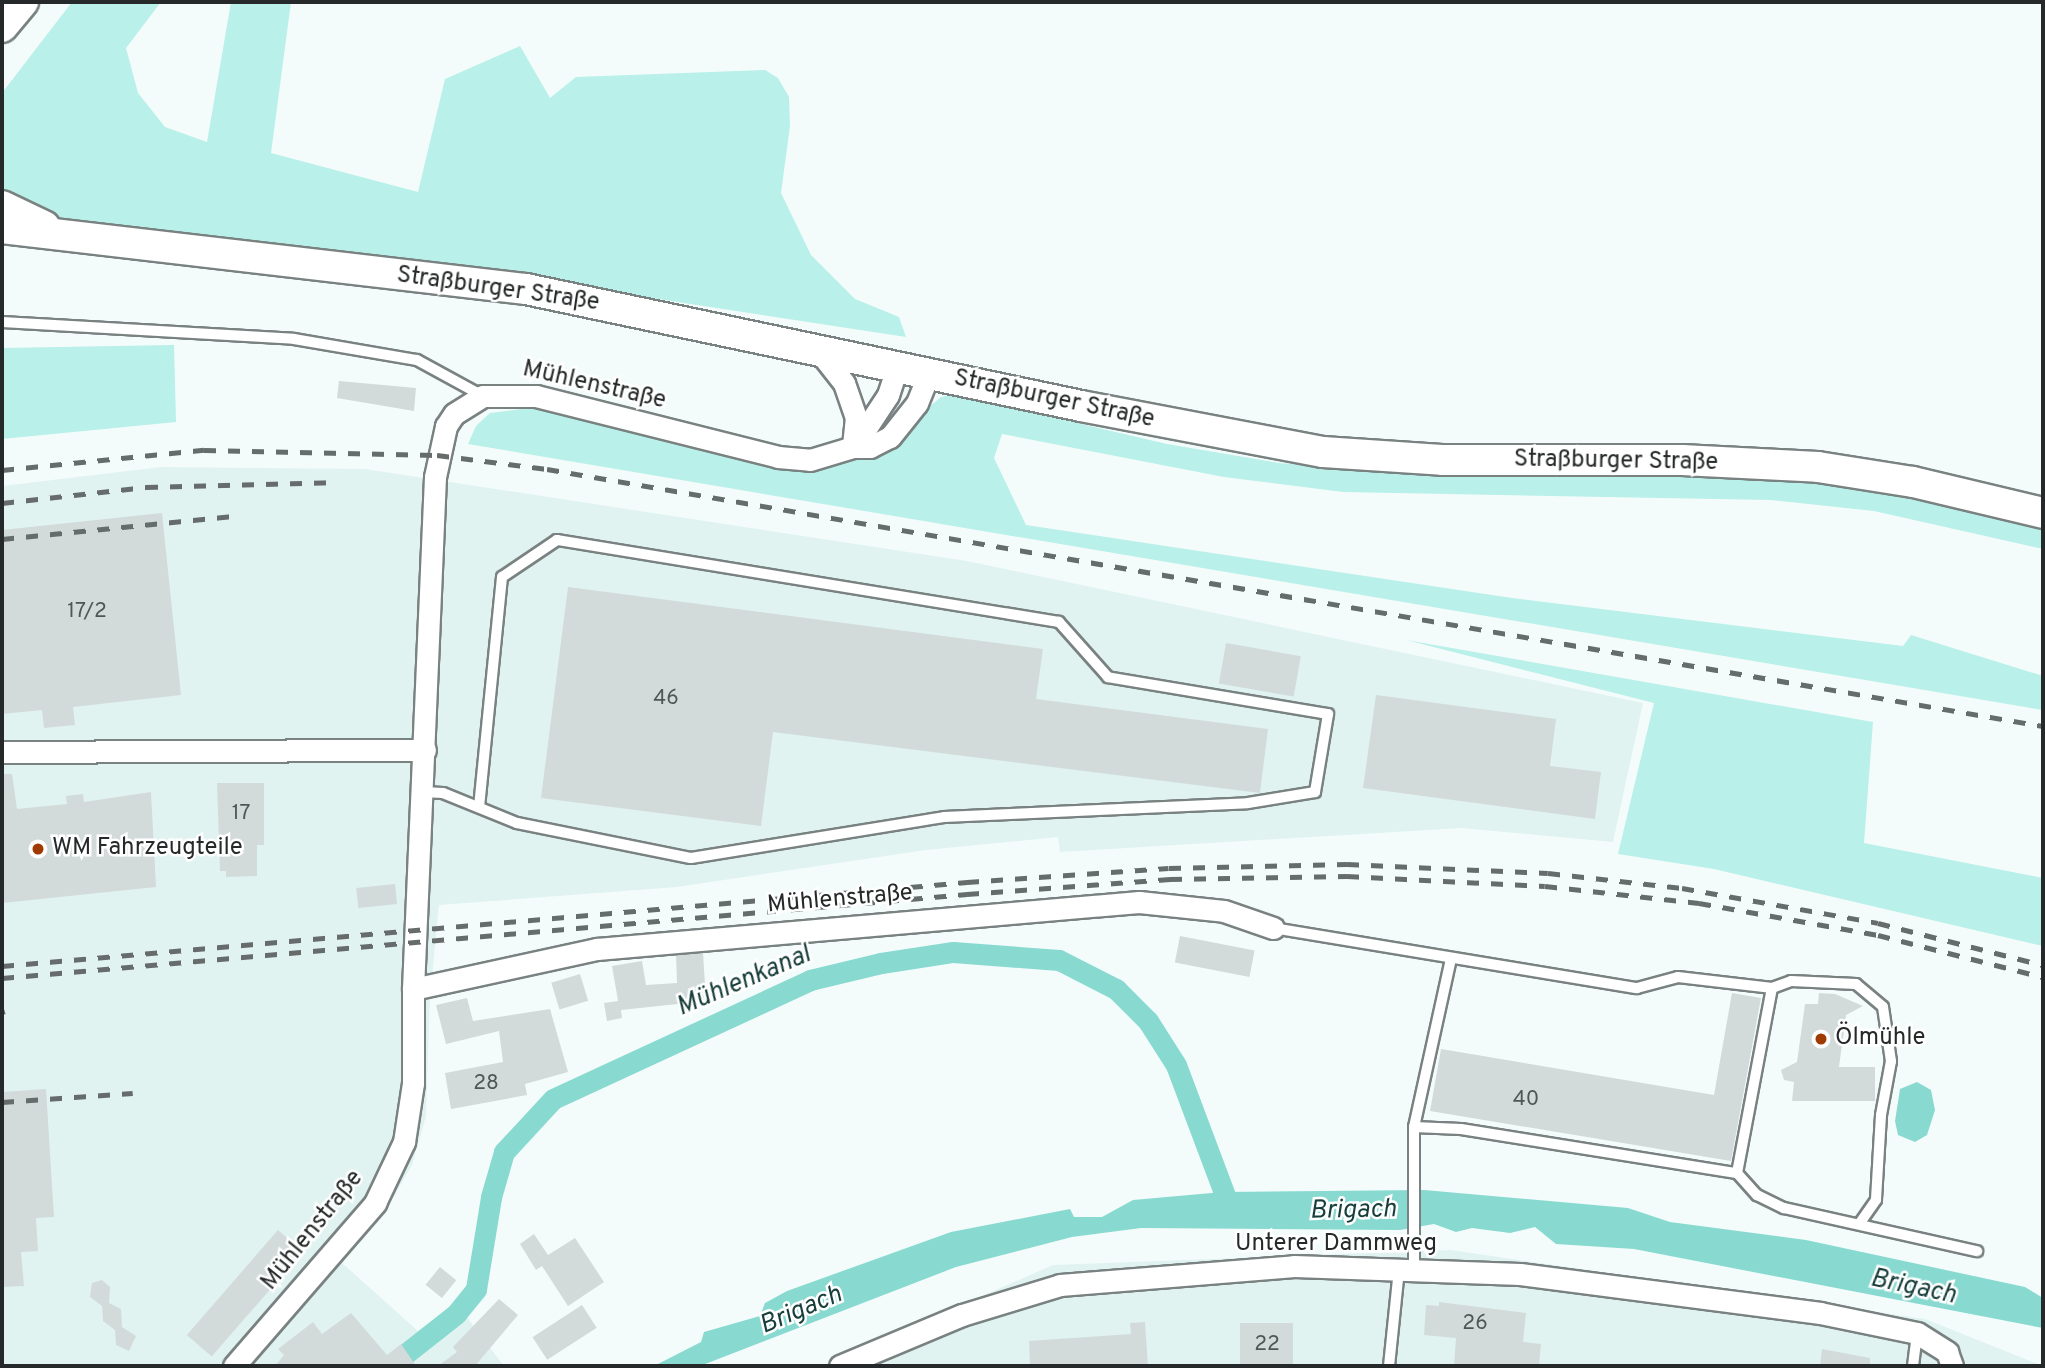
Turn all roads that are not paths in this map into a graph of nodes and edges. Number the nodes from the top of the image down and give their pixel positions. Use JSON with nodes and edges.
{"nodes":[{"id":1,"x":23,"y":2,"type":"edge"},
{"id":2,"x":2,"y":27,"type":"edge"},
{"id":3,"x":2,"y":206,"type":"edge"},
{"id":4,"x":2,"y":228,"type":"edge"},
{"id":5,"x":69,"y":238,"type":"junction"},
{"id":6,"x":2,"y":322,"type":"edge"},
{"id":7,"x":818,"y":350,"type":"junction"},
{"id":8,"x":897,"y":368,"type":"junction"},
{"id":9,"x":929,"y":374,"type":"junction"},
{"id":10,"x":483,"y":396,"type":"junction"},
{"id":11,"x":853,"y":447,"type":"junction"},
{"id":12,"x":2043,"y":513,"type":"edge"},
{"id":13,"x":425,"y":750,"type":"junction"},
{"id":14,"x":2,"y":752,"type":"edge"},
{"id":15,"x":423,"y":792,"type":"junction"},
{"id":16,"x":479,"y":807,"type":"junction"},
{"id":17,"x":1273,"y":928,"type":"joint"},
{"id":18,"x":1451,"y":959,"type":"junction"},
{"id":19,"x":1772,"y":988,"type":"junction"},
{"id":20,"x":412,"y":989,"type":"junction"},
{"id":21,"x":1414,"y":1127,"type":"junction"},
{"id":22,"x":1737,"y":1173,"type":"junction"},
{"id":23,"x":1859,"y":1224,"type":"junction"},
{"id":24,"x":1977,"y":1251,"type":"dead end"},
{"id":25,"x":1409,"y":1264,"type":"junction"},
{"id":26,"x":1917,"y":1333,"type":"junction"},
{"id":27,"x":234,"y":1366,"type":"edge"},
{"id":28,"x":840,"y":1366,"type":"edge"},
{"id":29,"x":1389,"y":1366,"type":"edge"},
{"id":30,"x":1913,"y":1366,"type":"edge"},
{"id":31,"x":1952,"y":1366,"type":"edge"}],
"edges":[{"from":1,"to":2,"type":"main road"},
{"from":3,"to":5,"type":"main road","name":"Straßburger Straße"},
{"from":4,"to":5,"type":"main road","name":"Straßburger Straße"},
{"from":5,"to":7,"type":"main road","name":"Straßburger Straße"},
{"from":6,"to":10,"type":"lane"},
{"from":7,"to":8,"type":"main road","name":"Straßburger Straße"},
{"from":7,"to":11,"type":"street"},
{"from":8,"to":9,"type":"main road","name":"Straßburger Straße"},
{"from":8,"to":11,"type":"street"},
{"from":9,"to":11,"type":"street","name":"Mühlenstraße"},
{"from":9,"to":12,"type":"main road","name":"Straßburger Straße"},
{"from":10,"to":11,"type":"street","name":"Mühlenstraße"},
{"from":10,"to":13,"type":"street","name":"Mühlenstraße"},
{"from":13,"to":14,"type":"street"},
{"from":13,"to":15,"type":"street","name":"Mühlenstraße"},
{"from":15,"to":16,"type":"lane"},
{"from":15,"to":20,"type":"street","name":"Mühlenstraße"},
{"from":16,"to":16,"type":"lane"},
{"from":17,"to":18,"type":"lane"},
{"from":17,"to":20,"type":"street","name":"Mühlenstraße"},
{"from":18,"to":19,"type":"lane"},
{"from":18,"to":21,"type":"lane"},
{"from":19,"to":22,"type":"lane"},
{"from":19,"to":23,"type":"lane"},
{"from":20,"to":27,"type":"street","name":"Mühlenstraße"},
{"from":21,"to":22,"type":"lane"},
{"from":21,"to":25,"type":"lane"},
{"from":22,"to":23,"type":"lane"},
{"from":23,"to":24,"type":"lane"},
{"from":25,"to":26,"type":"street","name":"Unterer Dammweg"},
{"from":25,"to":28,"type":"street","name":"Unterer Dammweg"},
{"from":25,"to":29,"type":"lane"},
{"from":26,"to":30,"type":"lane"},
{"from":26,"to":31,"type":"street","name":"Unterer Dammweg"}]}
